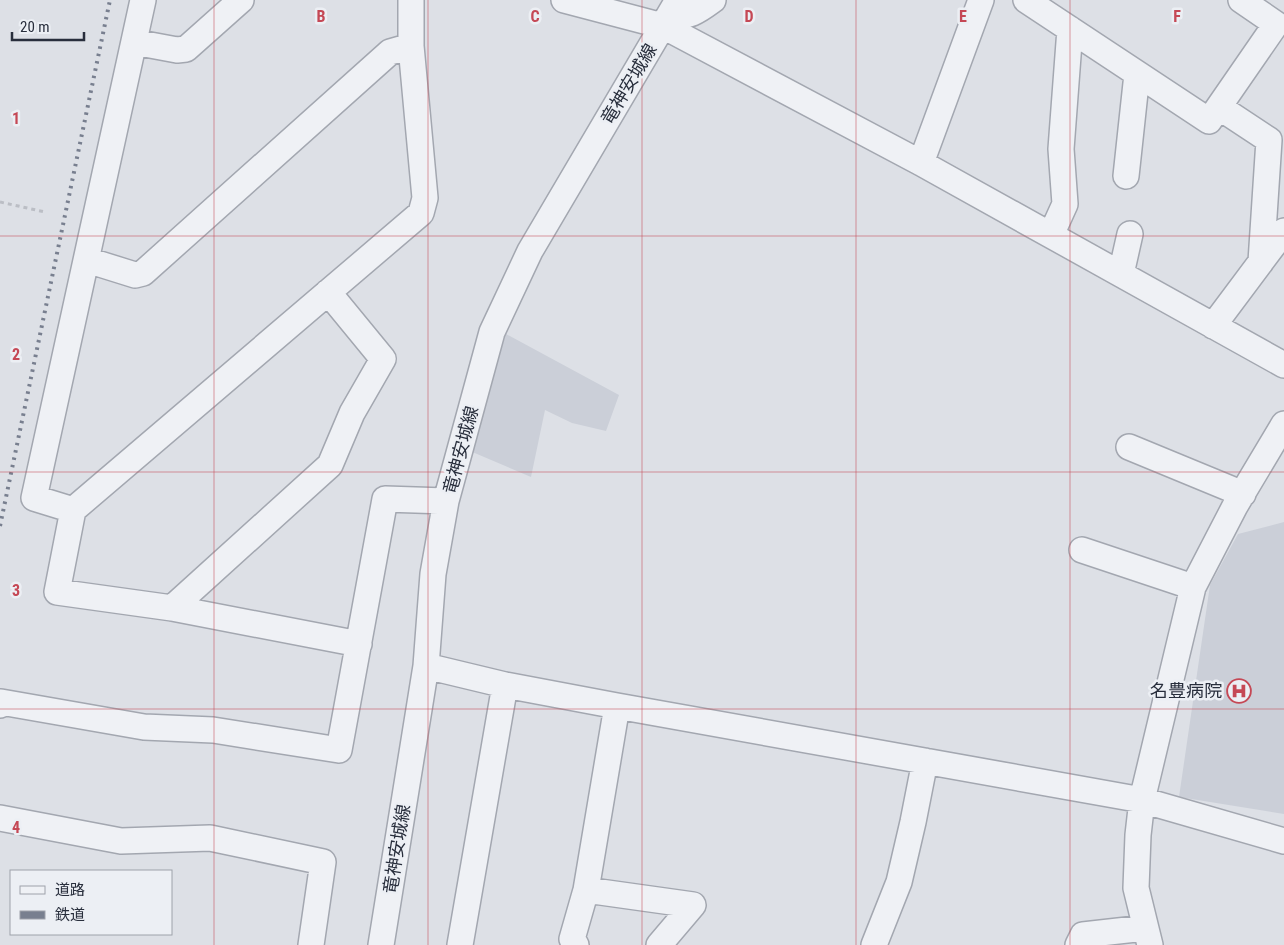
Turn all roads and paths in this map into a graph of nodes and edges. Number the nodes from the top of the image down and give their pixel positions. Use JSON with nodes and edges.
{"nodes":[{"id":1,"x":143,"y":0,"type":"edge"},
{"id":2,"x":241,"y":0,"type":"edge"},
{"id":3,"x":411,"y":0,"type":"edge"},
{"id":4,"x":564,"y":0,"type":"edge"},
{"id":5,"x":713,"y":0,"type":"edge"},
{"id":6,"x":981,"y":0,"type":"edge"},
{"id":7,"x":1026,"y":0,"type":"edge"},
{"id":8,"x":1241,"y":0,"type":"edge"},
{"id":9,"x":670,"y":14,"type":"edge"},
{"id":10,"x":1070,"y":29,"type":"junction"},
{"id":11,"x":134,"y":42,"type":"junction"},
{"id":12,"x":411,"y":46,"type":"junction"},
{"id":13,"x":1137,"y":74,"type":"junction"},
{"id":14,"x":1219,"y":107,"type":"junction"},
{"id":15,"x":921,"y":163,"type":"junction"},
{"id":16,"x":1126,"y":176,"type":"dead end"},
{"id":17,"x":0,"y":202,"type":"edge"},
{"id":18,"x":45,"y":212,"type":"dead end"},
{"id":19,"x":1284,"y":231,"type":"edge"},
{"id":20,"x":1130,"y":234,"type":"dead end"},
{"id":21,"x":1051,"y":235,"type":"junction"},
{"id":22,"x":87,"y":260,"type":"junction"},
{"id":23,"x":1261,"y":262,"type":"junction"},
{"id":24,"x":1121,"y":274,"type":"junction"},
{"id":25,"x":328,"y":292,"type":"junction"},
{"id":26,"x":1213,"y":326,"type":"junction"},
{"id":27,"x":1284,"y":366,"type":"edge"},
{"id":28,"x":1284,"y":424,"type":"edge"},
{"id":29,"x":1129,"y":447,"type":"dead end"},
{"id":30,"x":1243,"y":494,"type":"junction"},
{"id":31,"x":446,"y":501,"type":"junction"},
{"id":32,"x":73,"y":510,"type":"junction"},
{"id":33,"x":1082,"y":550,"type":"dead end"},
{"id":34,"x":1194,"y":587,"type":"junction"},
{"id":35,"x":172,"y":608,"type":"junction"},
{"id":36,"x":359,"y":644,"type":"junction"},
{"id":37,"x":426,"y":666,"type":"junction"},
{"id":38,"x":505,"y":685,"type":"junction"},
{"id":39,"x":0,"y":705,"type":"edge"},
{"id":40,"x":616,"y":706,"type":"junction"},
{"id":41,"x":925,"y":761,"type":"junction"},
{"id":42,"x":1142,"y":800,"type":"junction"},
{"id":43,"x":0,"y":818,"type":"edge"},
{"id":44,"x":1284,"y":841,"type":"edge"},
{"id":45,"x":586,"y":890,"type":"junction"},
{"id":46,"x":1147,"y":937,"type":"edge"},
{"id":47,"x":311,"y":945,"type":"edge"},
{"id":48,"x":381,"y":945,"type":"edge"},
{"id":49,"x":460,"y":945,"type":"edge"},
{"id":50,"x":576,"y":945,"type":"edge"},
{"id":51,"x":659,"y":945,"type":"edge"},
{"id":52,"x":874,"y":945,"type":"edge"},
{"id":53,"x":1078,"y":945,"type":"edge"}],
"edges":[{"from":1,"to":11,"type":"street"},
{"from":2,"to":11,"type":"street"},
{"from":3,"to":12,"type":"street"},
{"from":4,"to":9,"type":"street"},
{"from":5,"to":9,"type":"street"},
{"from":6,"to":15,"type":"street"},
{"from":7,"to":10,"type":"street"},
{"from":8,"to":14,"type":"street"},
{"from":9,"to":15,"type":"street"},
{"from":9,"to":31,"type":"street","name":"竜神安城線"},
{"from":10,"to":13,"type":"street"},
{"from":10,"to":21,"type":"street"},
{"from":11,"to":22,"type":"street"},
{"from":12,"to":22,"type":"street"},
{"from":12,"to":25,"type":"street"},
{"from":13,"to":14,"type":"street"},
{"from":13,"to":16,"type":"street"},
{"from":14,"to":23,"type":"street"},
{"from":15,"to":21,"type":"street"},
{"from":17,"to":18,"type":"path"},
{"from":19,"to":23,"type":"street"},
{"from":20,"to":24,"type":"street"},
{"from":21,"to":24,"type":"street"},
{"from":22,"to":32,"type":"street"},
{"from":23,"to":26,"type":"street"},
{"from":24,"to":26,"type":"street"},
{"from":25,"to":32,"type":"street"},
{"from":25,"to":35,"type":"street"},
{"from":26,"to":27,"type":"street"},
{"from":28,"to":30,"type":"street"},
{"from":29,"to":30,"type":"street"},
{"from":30,"to":34,"type":"street"},
{"from":31,"to":36,"type":"street"},
{"from":31,"to":37,"type":"street","name":"竜神安城線"},
{"from":32,"to":35,"type":"street"},
{"from":33,"to":34,"type":"street"},
{"from":34,"to":42,"type":"street"},
{"from":35,"to":36,"type":"street"},
{"from":36,"to":39,"type":"street"},
{"from":37,"to":38,"type":"street"},
{"from":37,"to":48,"type":"street","name":"竜神安城線"},
{"from":38,"to":40,"type":"street"},
{"from":38,"to":49,"type":"street"},
{"from":40,"to":41,"type":"street"},
{"from":40,"to":45,"type":"street"},
{"from":41,"to":42,"type":"street"},
{"from":41,"to":52,"type":"street"},
{"from":42,"to":44,"type":"street"},
{"from":42,"to":46,"type":"street"},
{"from":43,"to":47,"type":"street"},
{"from":45,"to":50,"type":"street"},
{"from":45,"to":51,"type":"street"},
{"from":46,"to":53,"type":"street"}]}
